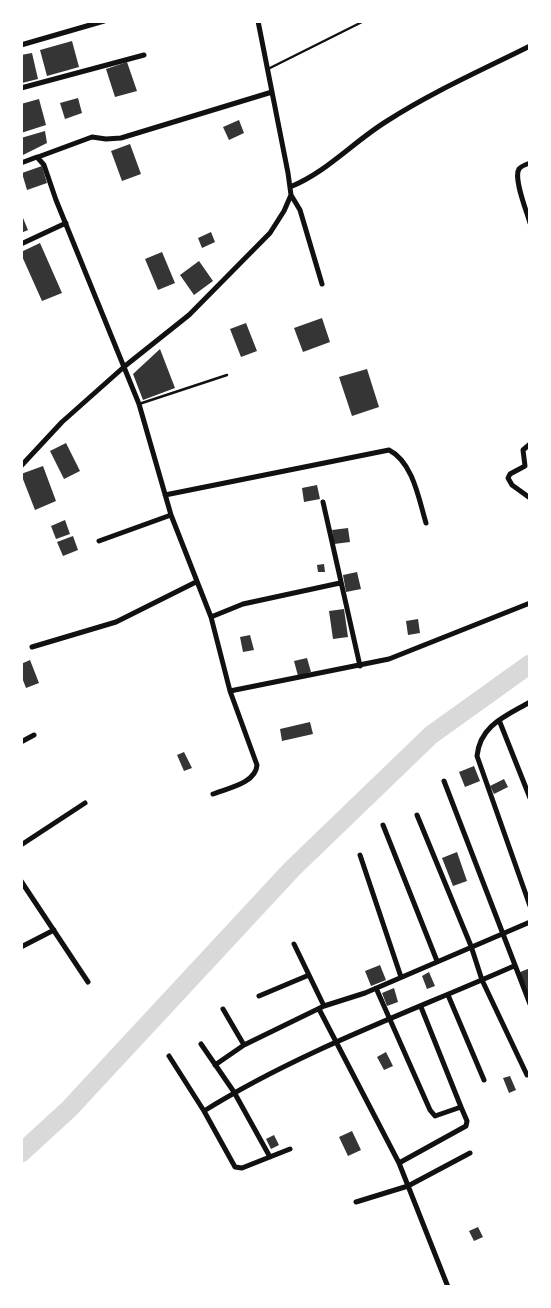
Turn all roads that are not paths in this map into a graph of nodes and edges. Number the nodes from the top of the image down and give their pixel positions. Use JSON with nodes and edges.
{"nodes":[{"id":1,"x":104,"y":21,"type":"edge"},
{"id":2,"x":258,"y":21,"type":"edge"},
{"id":3,"x":364,"y":21,"type":"edge"},
{"id":4,"x":21,"y":44,"type":"edge"},
{"id":5,"x":530,"y":47,"type":"edge"},
{"id":6,"x":144,"y":55,"type":"dead end"},
{"id":7,"x":268,"y":69,"type":"junction"},
{"id":8,"x":21,"y":88,"type":"edge"},
{"id":9,"x":272,"y":92,"type":"junction"},
{"id":10,"x":37,"y":157,"type":"junction"},
{"id":11,"x":21,"y":163,"type":"edge"},
{"id":12,"x":530,"y":163,"type":"edge"},
{"id":13,"x":289,"y":187,"type":"junction"},
{"id":14,"x":290,"y":195,"type":"junction"},
{"id":15,"x":65,"y":223,"type":"junction"},
{"id":16,"x":530,"y":223,"type":"edge"},
{"id":17,"x":21,"y":244,"type":"edge"},
{"id":18,"x":322,"y":284,"type":"dead end"},
{"id":19,"x":125,"y":366,"type":"junction"},
{"id":20,"x":227,"y":375,"type":"dead end"},
{"id":21,"x":139,"y":404,"type":"junction"},
{"id":22,"x":530,"y":444,"type":"edge"},
{"id":23,"x":21,"y":466,"type":"edge"},
{"id":24,"x":165,"y":495,"type":"junction"},
{"id":25,"x":530,"y":498,"type":"edge"},
{"id":26,"x":323,"y":502,"type":"dead end"},
{"id":27,"x":172,"y":515,"type":"junction"},
{"id":28,"x":426,"y":523,"type":"dead end"},
{"id":29,"x":99,"y":541,"type":"dead end"},
{"id":30,"x":196,"y":582,"type":"junction"},
{"id":31,"x":340,"y":583,"type":"junction"},
{"id":32,"x":530,"y":603,"type":"edge"},
{"id":33,"x":211,"y":617,"type":"junction"},
{"id":34,"x":32,"y":647,"type":"dead end"},
{"id":35,"x":360,"y":666,"type":"junction"},
{"id":36,"x":230,"y":691,"type":"junction"},
{"id":37,"x":530,"y":702,"type":"edge"},
{"id":38,"x":499,"y":720,"type":"junction"},
{"id":39,"x":34,"y":735,"type":"dead end"},
{"id":40,"x":21,"y":742,"type":"edge"},
{"id":41,"x":444,"y":781,"type":"dead end"},
{"id":42,"x":213,"y":794,"type":"dead end"},
{"id":43,"x":530,"y":799,"type":"edge"},
{"id":44,"x":85,"y":803,"type":"dead end"},
{"id":45,"x":417,"y":815,"type":"dead end"},
{"id":46,"x":383,"y":825,"type":"dead end"},
{"id":47,"x":21,"y":845,"type":"edge"},
{"id":48,"x":360,"y":855,"type":"dead end"},
{"id":49,"x":21,"y":881,"type":"edge"},
{"id":50,"x":530,"y":906,"type":"edge"},
{"id":51,"x":530,"y":922,"type":"edge"},
{"id":52,"x":54,"y":929,"type":"junction"},
{"id":53,"x":502,"y":934,"type":"junction"},
{"id":54,"x":294,"y":944,"type":"dead end"},
{"id":55,"x":471,"y":946,"type":"junction"},
{"id":56,"x":21,"y":947,"type":"edge"},
{"id":57,"x":437,"y":961,"type":"junction"},
{"id":58,"x":514,"y":966,"type":"junction"},
{"id":59,"x":309,"y":975,"type":"junction"},
{"id":60,"x":401,"y":977,"type":"junction"},
{"id":61,"x":482,"y":980,"type":"junction"},
{"id":62,"x":88,"y":982,"type":"dead end"},
{"id":63,"x":376,"y":988,"type":"junction"},
{"id":64,"x":448,"y":995,"type":"junction"},
{"id":65,"x":259,"y":996,"type":"dead end"},
{"id":66,"x":530,"y":1004,"type":"edge"},
{"id":67,"x":321,"y":1007,"type":"junction"},
{"id":68,"x":421,"y":1007,"type":"junction"},
{"id":69,"x":223,"y":1009,"type":"dead end"},
{"id":70,"x":391,"y":1019,"type":"junction"},
{"id":71,"x":337,"y":1043,"type":"junction"},
{"id":72,"x":201,"y":1044,"type":"dead end"},
{"id":73,"x":244,"y":1045,"type":"junction"},
{"id":74,"x":169,"y":1056,"type":"dead end"},
{"id":75,"x":215,"y":1065,"type":"junction"},
{"id":76,"x":527,"y":1075,"type":"dead end"},
{"id":77,"x":484,"y":1080,"type":"dead end"},
{"id":78,"x":234,"y":1092,"type":"junction"},
{"id":79,"x":461,"y":1107,"type":"junction"},
{"id":80,"x":204,"y":1111,"type":"junction"},
{"id":81,"x":290,"y":1149,"type":"dead end"},
{"id":82,"x":470,"y":1153,"type":"dead end"},
{"id":83,"x":270,"y":1157,"type":"junction"},
{"id":84,"x":400,"y":1163,"type":"junction"},
{"id":85,"x":408,"y":1186,"type":"junction"},
{"id":86,"x":356,"y":1202,"type":"dead end"},
{"id":87,"x":449,"y":1287,"type":"edge"}],
"edges":[{"from":1,"to":4,"type":"street"},
{"from":2,"to":7,"type":"street"},
{"from":3,"to":7,"type":"lane"},
{"from":5,"to":13,"type":"street"},
{"from":6,"to":8,"type":"street"},
{"from":7,"to":9,"type":"street"},
{"from":9,"to":10,"type":"street"},
{"from":9,"to":13,"type":"street"},
{"from":10,"to":11,"type":"street"},
{"from":10,"to":15,"type":"street"},
{"from":12,"to":16,"type":"street"},
{"from":13,"to":14,"type":"street"},
{"from":14,"to":18,"type":"street"},
{"from":14,"to":19,"type":"street"},
{"from":15,"to":17,"type":"street"},
{"from":15,"to":19,"type":"street"},
{"from":19,"to":21,"type":"street"},
{"from":19,"to":23,"type":"street"},
{"from":20,"to":21,"type":"lane"},
{"from":21,"to":24,"type":"street"},
{"from":22,"to":25,"type":"street"},
{"from":24,"to":27,"type":"street"},
{"from":24,"to":28,"type":"street"},
{"from":26,"to":31,"type":"street"},
{"from":27,"to":29,"type":"street"},
{"from":27,"to":30,"type":"street"},
{"from":30,"to":33,"type":"street"},
{"from":30,"to":34,"type":"street"},
{"from":31,"to":33,"type":"street"},
{"from":31,"to":35,"type":"street"},
{"from":32,"to":35,"type":"street"},
{"from":33,"to":36,"type":"street"},
{"from":35,"to":36,"type":"street"},
{"from":36,"to":42,"type":"street"},
{"from":37,"to":38,"type":"street"},
{"from":38,"to":43,"type":"street"},
{"from":38,"to":50,"type":"street"},
{"from":39,"to":40,"type":"street"},
{"from":41,"to":53,"type":"street"},
{"from":44,"to":47,"type":"street"},
{"from":45,"to":55,"type":"street"},
{"from":46,"to":57,"type":"street"},
{"from":48,"to":60,"type":"street"},
{"from":49,"to":52,"type":"street"},
{"from":51,"to":53,"type":"street"},
{"from":52,"to":56,"type":"street"},
{"from":52,"to":62,"type":"street"},
{"from":53,"to":55,"type":"street"},
{"from":53,"to":58,"type":"street"},
{"from":54,"to":59,"type":"street"},
{"from":55,"to":57,"type":"street"},
{"from":55,"to":61,"type":"street"},
{"from":57,"to":60,"type":"street"},
{"from":58,"to":61,"type":"street"},
{"from":58,"to":66,"type":"street"},
{"from":59,"to":65,"type":"street"},
{"from":59,"to":67,"type":"street"},
{"from":60,"to":63,"type":"street"},
{"from":61,"to":64,"type":"street"},
{"from":61,"to":76,"type":"street"},
{"from":63,"to":67,"type":"street"},
{"from":63,"to":70,"type":"street"},
{"from":64,"to":68,"type":"street"},
{"from":64,"to":77,"type":"street"},
{"from":67,"to":71,"type":"street"},
{"from":67,"to":73,"type":"street"},
{"from":68,"to":70,"type":"street"},
{"from":68,"to":79,"type":"street"},
{"from":69,"to":73,"type":"street"},
{"from":70,"to":71,"type":"street"},
{"from":70,"to":79,"type":"street"},
{"from":71,"to":78,"type":"street"},
{"from":71,"to":84,"type":"street"},
{"from":72,"to":75,"type":"street"},
{"from":73,"to":75,"type":"street"},
{"from":74,"to":80,"type":"street"},
{"from":75,"to":78,"type":"street"},
{"from":78,"to":80,"type":"street"},
{"from":78,"to":83,"type":"street"},
{"from":79,"to":84,"type":"street"},
{"from":80,"to":83,"type":"street"},
{"from":81,"to":83,"type":"street"},
{"from":82,"to":85,"type":"street"},
{"from":84,"to":85,"type":"street"},
{"from":85,"to":86,"type":"street"},
{"from":85,"to":87,"type":"street"}]}
